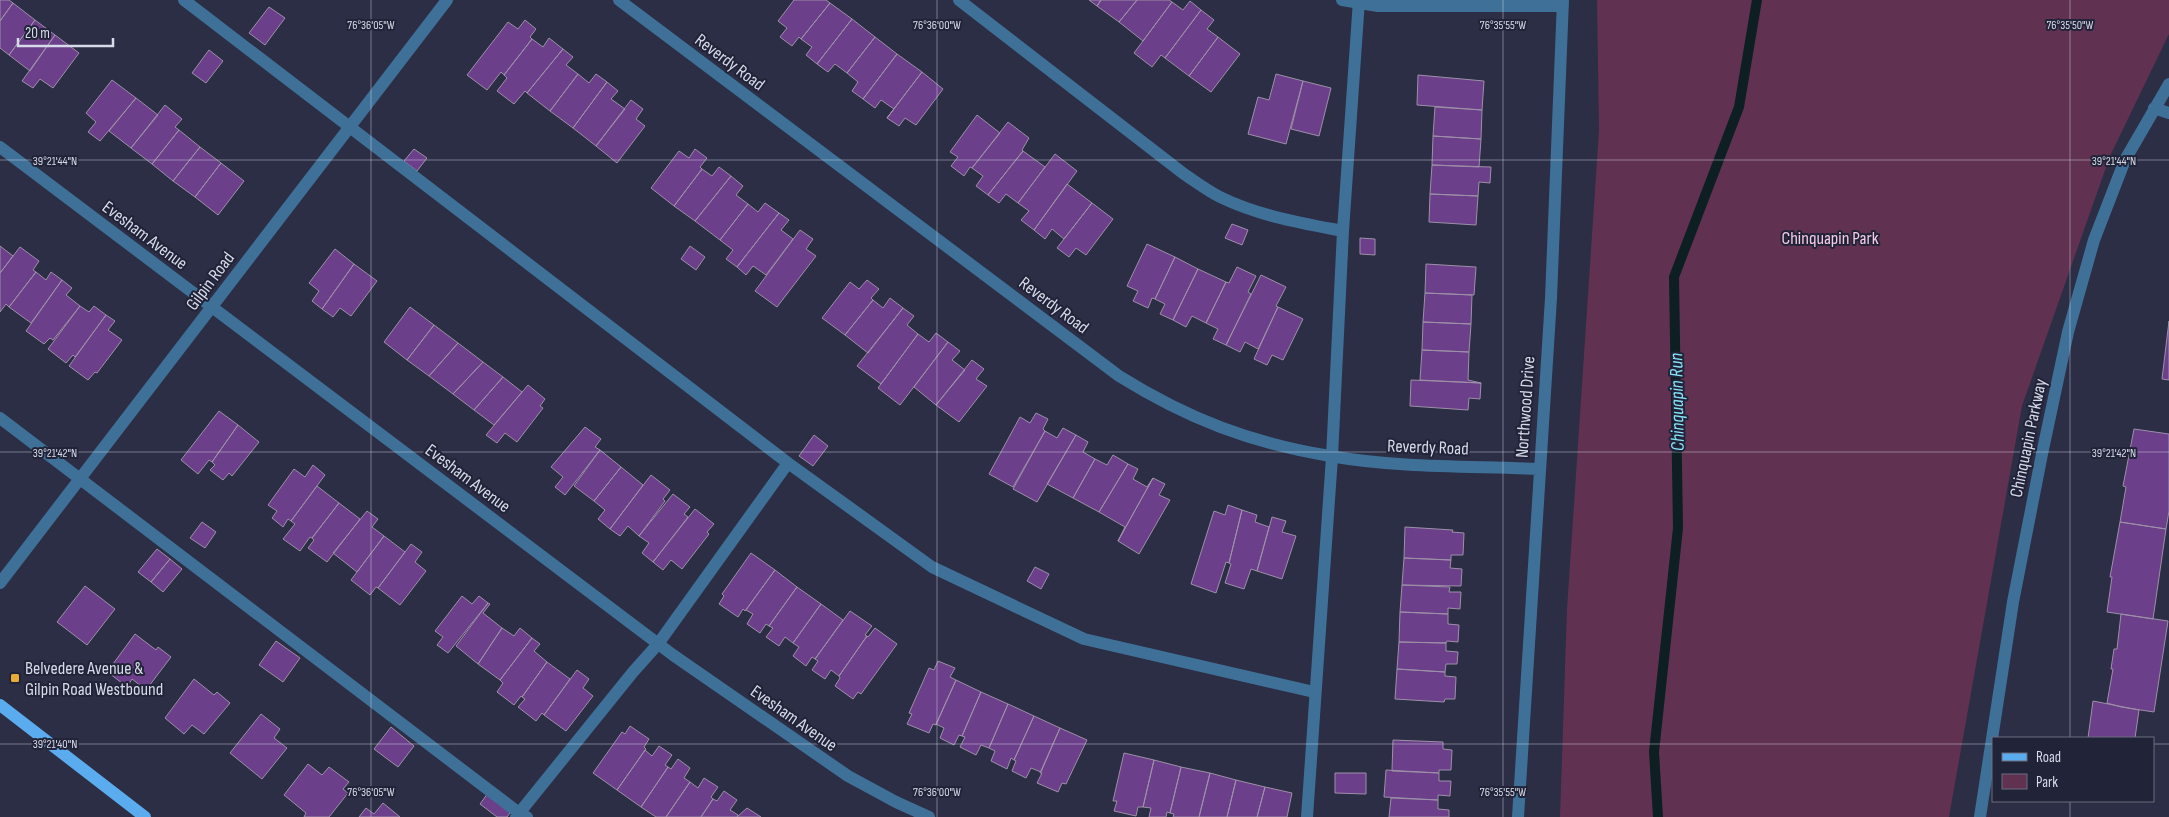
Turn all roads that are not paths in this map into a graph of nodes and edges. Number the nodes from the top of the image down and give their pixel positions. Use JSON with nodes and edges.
{"nodes":[{"id":1,"x":184,"y":0,"type":"edge"},
{"id":2,"x":447,"y":0,"type":"edge"},
{"id":3,"x":619,"y":0,"type":"edge"},
{"id":4,"x":959,"y":0,"type":"edge"},
{"id":5,"x":1342,"y":0,"type":"edge"},
{"id":6,"x":1359,"y":2,"type":"edge"},
{"id":7,"x":1563,"y":3,"type":"edge"},
{"id":8,"x":2169,"y":84,"type":"edge"},
{"id":9,"x":2154,"y":108,"type":"junction"},
{"id":10,"x":2169,"y":113,"type":"edge"},
{"id":11,"x":350,"y":126,"type":"junction"},
{"id":12,"x":0,"y":147,"type":"edge"},
{"id":13,"x":1343,"y":232,"type":"junction"},
{"id":14,"x":212,"y":308,"type":"junction"},
{"id":15,"x":0,"y":418,"type":"edge"},
{"id":16,"x":1332,"y":457,"type":"junction"},
{"id":17,"x":788,"y":463,"type":"junction"},
{"id":18,"x":1538,"y":469,"type":"junction"},
{"id":19,"x":80,"y":479,"type":"junction"},
{"id":20,"x":0,"y":583,"type":"edge"},
{"id":21,"x":658,"y":644,"type":"junction"},
{"id":22,"x":1314,"y":692,"type":"junction"},
{"id":23,"x":0,"y":705,"type":"edge"},
{"id":24,"x":1992,"y":737,"type":"edge"},
{"id":25,"x":1992,"y":739,"type":"edge"},
{"id":26,"x":521,"y":816,"type":"edge"},
{"id":27,"x":145,"y":817,"type":"edge"},
{"id":28,"x":929,"y":817,"type":"edge"},
{"id":29,"x":1307,"y":817,"type":"edge"},
{"id":30,"x":1518,"y":817,"type":"edge"},
{"id":31,"x":1980,"y":817,"type":"edge"}],
"edges":[{"from":1,"to":11,"type":"street"},
{"from":2,"to":11,"type":"street","name":"Gilpin Road"},
{"from":3,"to":16,"type":"street","name":"Reverdy Road"},
{"from":4,"to":13,"type":"street"},
{"from":5,"to":6,"type":"street"},
{"from":6,"to":7,"type":"street"},
{"from":6,"to":13,"type":"street"},
{"from":7,"to":18,"type":"street","name":"Northwood Drive"},
{"from":8,"to":9,"type":"street","name":"Chinquapin Parkway"},
{"from":9,"to":10,"type":"street"},
{"from":9,"to":24,"type":"street","name":"Chinquapin Parkway"},
{"from":11,"to":14,"type":"street","name":"Gilpin Road"},
{"from":11,"to":17,"type":"street"},
{"from":12,"to":14,"type":"street","name":"Evesham Avenue"},
{"from":13,"to":16,"type":"street"},
{"from":14,"to":19,"type":"street","name":"Gilpin Road"},
{"from":14,"to":21,"type":"street","name":"Evesham Avenue"},
{"from":15,"to":19,"type":"street"},
{"from":16,"to":18,"type":"street","name":"Reverdy Road"},
{"from":16,"to":22,"type":"street"},
{"from":17,"to":21,"type":"street"},
{"from":17,"to":22,"type":"street"},
{"from":18,"to":30,"type":"street","name":"Northwood Drive"},
{"from":19,"to":20,"type":"street","name":"Gilpin Road"},
{"from":19,"to":26,"type":"street"},
{"from":21,"to":26,"type":"street"},
{"from":21,"to":28,"type":"street","name":"Evesham Avenue"},
{"from":22,"to":29,"type":"street"},
{"from":23,"to":27,"type":"main road"},
{"from":25,"to":31,"type":"street","name":"Chinquapin Parkway"}]}
